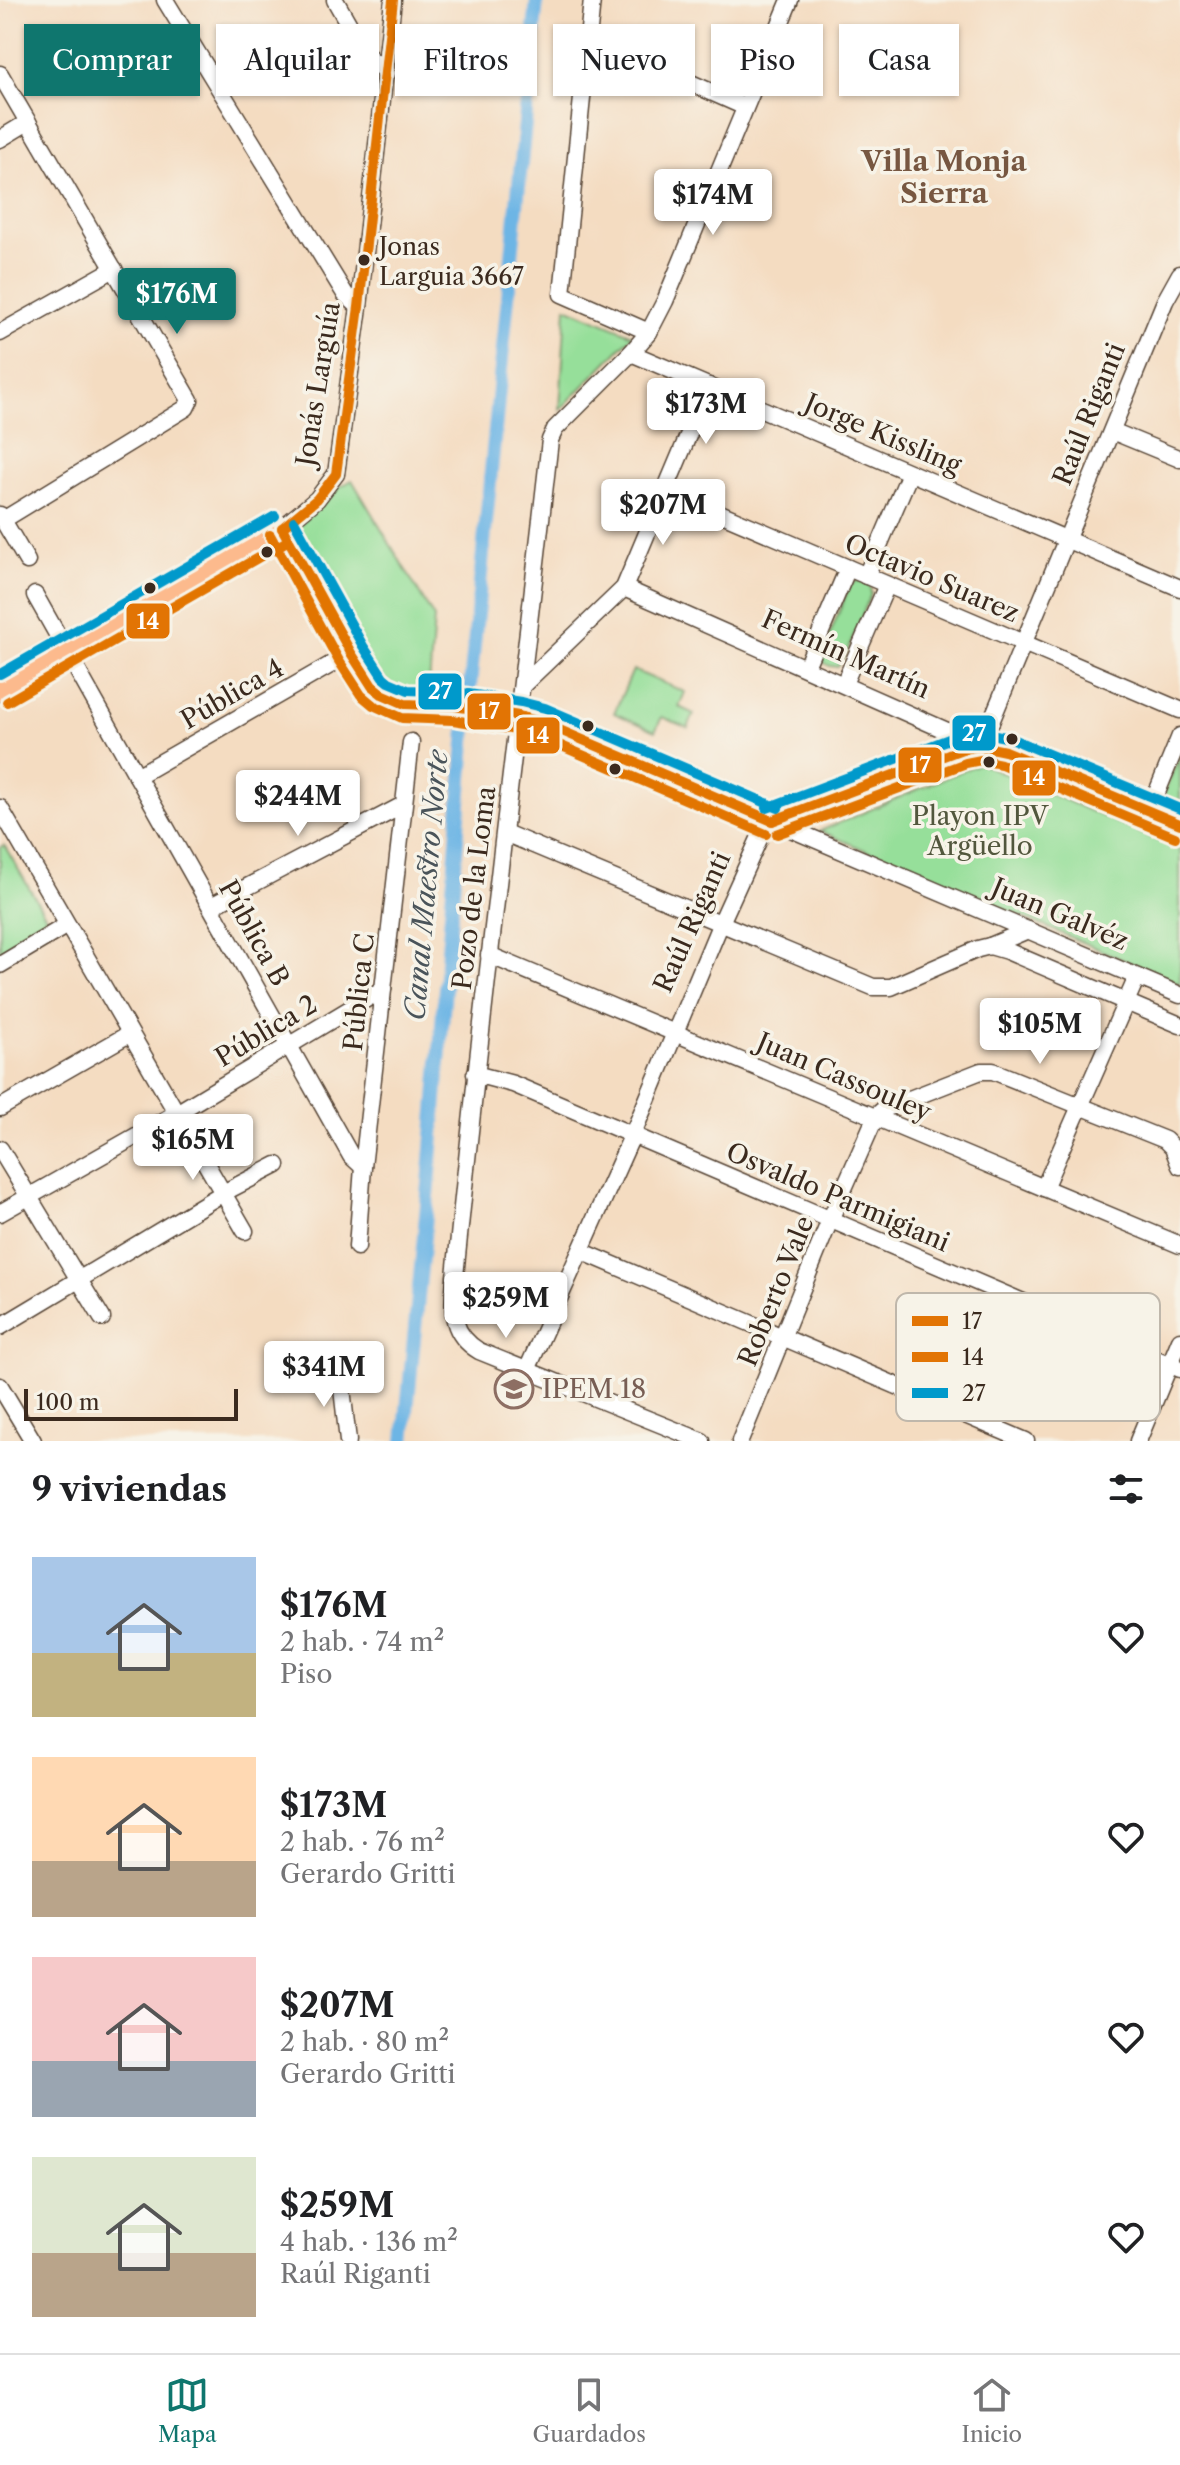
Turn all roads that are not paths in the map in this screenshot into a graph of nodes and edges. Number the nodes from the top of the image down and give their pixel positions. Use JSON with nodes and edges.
{"nodes":[{"id":1,"x":165,"y":0,"type":"edge"},
{"id":2,"x":335,"y":0,"type":"edge"},
{"id":3,"x":393,"y":0,"type":"edge"},
{"id":4,"x":592,"y":0,"type":"edge"},
{"id":5,"x":790,"y":0,"type":"edge"},
{"id":6,"x":589,"y":24,"type":"edge"},
{"id":7,"x":0,"y":74,"type":"edge"},
{"id":8,"x":386,"y":74,"type":"junction"},
{"id":9,"x":695,"y":85,"type":"edge"},
{"id":10,"x":581,"y":96,"type":"edge"},
{"id":11,"x":745,"y":107,"type":"junction"},
{"id":12,"x":28,"y":122,"type":"junction"},
{"id":13,"x":0,"y":139,"type":"edge"},
{"id":14,"x":114,"y":269,"type":"junction"},
{"id":15,"x":1178,"y":281,"type":"edge"},
{"id":16,"x":359,"y":307,"type":"junction"},
{"id":17,"x":649,"y":332,"type":"junction"},
{"id":18,"x":0,"y":333,"type":"edge"},
{"id":19,"x":631,"y":353,"type":"junction"},
{"id":20,"x":709,"y":386,"type":"junction"},
{"id":21,"x":1112,"y":431,"type":"junction"},
{"id":22,"x":1180,"y":459,"type":"edge"},
{"id":23,"x":910,"y":473,"type":"junction"},
{"id":24,"x":666,"y":490,"type":"junction"},
{"id":25,"x":1,"y":518,"type":"edge"},
{"id":26,"x":282,"y":528,"type":"junction"},
{"id":27,"x":1067,"y":539,"type":"junction"},
{"id":28,"x":27,"y":561,"type":"dead end"},
{"id":29,"x":848,"y":568,"type":"junction"},
{"id":30,"x":866,"y":576,"type":"junction"},
{"id":31,"x":887,"y":585,"type":"junction"},
{"id":32,"x":624,"y":588,"type":"junction"},
{"id":33,"x":1180,"y":588,"type":"edge"},
{"id":34,"x":35,"y":595,"type":"dead end"},
{"id":35,"x":1023,"y":643,"type":"junction"},
{"id":36,"x":67,"y":651,"type":"junction"},
{"id":37,"x":351,"y":653,"type":"junction"},
{"id":38,"x":806,"y":667,"type":"junction"},
{"id":39,"x":844,"y":684,"type":"junction"},
{"id":40,"x":523,"y":685,"type":"junction"},
{"id":41,"x":0,"y":690,"type":"edge"},
{"id":42,"x":1180,"y":710,"type":"edge"},
{"id":43,"x":519,"y":716,"type":"junction"},
{"id":44,"x":1180,"y":736,"type":"edge"},
{"id":45,"x":411,"y":742,"type":"dead end"},
{"id":46,"x":981,"y":746,"type":"junction"},
{"id":47,"x":137,"y":776,"type":"junction"},
{"id":48,"x":403,"y":805,"type":"junction"},
{"id":49,"x":0,"y":808,"type":"edge"},
{"id":50,"x":1149,"y":812,"type":"junction"},
{"id":51,"x":772,"y":821,"type":"junction"},
{"id":52,"x":1180,"y":824,"type":"edge"},
{"id":53,"x":6,"y":832,"type":"edge"},
{"id":54,"x":505,"y":833,"type":"junction"},
{"id":55,"x":211,"y":906,"type":"junction"},
{"id":56,"x":67,"y":925,"type":"junction"},
{"id":57,"x":720,"y":925,"type":"junction"},
{"id":58,"x":1028,"y":930,"type":"junction"},
{"id":59,"x":990,"y":946,"type":"junction"},
{"id":60,"x":489,"y":955,"type":"junction"},
{"id":61,"x":0,"y":965,"type":"edge"},
{"id":62,"x":1137,"y":977,"type":"junction"},
{"id":63,"x":383,"y":989,"type":"junction"},
{"id":64,"x":1180,"y":995,"type":"edge"},
{"id":65,"x":1126,"y":1002,"type":"junction"},
{"id":66,"x":1180,"y":1025,"type":"edge"},
{"id":67,"x":675,"y":1032,"type":"junction"},
{"id":68,"x":129,"y":1034,"type":"junction"},
{"id":69,"x":289,"y":1044,"type":"junction"},
{"id":70,"x":475,"y":1074,"type":"junction"},
{"id":71,"x":1082,"y":1105,"type":"junction"},
{"id":72,"x":0,"y":1108,"type":"edge"},
{"id":73,"x":175,"y":1114,"type":"junction"},
{"id":74,"x":876,"y":1116,"type":"junction"},
{"id":75,"x":632,"y":1136,"type":"junction"},
{"id":76,"x":0,"y":1149,"type":"edge"},
{"id":77,"x":277,"y":1165,"type":"dead end"},
{"id":78,"x":1180,"y":1166,"type":"edge"},
{"id":79,"x":363,"y":1167,"type":"junction"},
{"id":80,"x":1044,"y":1188,"type":"junction"},
{"id":81,"x":223,"y":1193,"type":"junction"},
{"id":82,"x":29,"y":1196,"type":"junction"},
{"id":83,"x":0,"y":1213,"type":"edge"},
{"id":84,"x":830,"y":1220,"type":"junction"},
{"id":85,"x":245,"y":1231,"type":"dead end"},
{"id":86,"x":1180,"y":1245,"type":"edge"},
{"id":87,"x":357,"y":1247,"type":"dead end"},
{"id":88,"x":581,"y":1251,"type":"junction"},
{"id":89,"x":78,"y":1279,"type":"junction"},
{"id":90,"x":1001,"y":1293,"type":"edge"},
{"id":91,"x":102,"y":1318,"type":"dead end"},
{"id":92,"x":0,"y":1327,"type":"edge"},
{"id":93,"x":783,"y":1338,"type":"junction"},
{"id":94,"x":1180,"y":1340,"type":"edge"},
{"id":95,"x":1175,"y":1367,"type":"edge"},
{"id":96,"x":527,"y":1370,"type":"junction"},
{"id":97,"x":340,"y":1371,"type":"dead end"},
{"id":98,"x":0,"y":1386,"type":"edge"},
{"id":99,"x":896,"y":1386,"type":"edge"},
{"id":100,"x":1160,"y":1397,"type":"edge"},
{"id":101,"x":979,"y":1421,"type":"edge"},
{"id":102,"x":1148,"y":1421,"type":"edge"},
{"id":103,"x":346,"y":1440,"type":"edge"},
{"id":104,"x":33,"y":1441,"type":"edge"},
{"id":105,"x":702,"y":1441,"type":"edge"},
{"id":106,"x":740,"y":1441,"type":"edge"},
{"id":107,"x":1026,"y":1441,"type":"edge"},
{"id":108,"x":1138,"y":1441,"type":"edge"}],
"edges":[{"from":1,"to":16,"type":"street"},
{"from":2,"to":8,"type":"street"},
{"from":3,"to":8,"type":"street","name":"Jonás Larguía"},
{"from":4,"to":6,"type":"street"},
{"from":5,"to":11,"type":"street"},
{"from":7,"to":12,"type":"street"},
{"from":8,"to":16,"type":"street","name":"Jonás Larguía"},
{"from":9,"to":11,"type":"street"},
{"from":10,"to":17,"type":"street"},
{"from":11,"to":17,"type":"street"},
{"from":12,"to":13,"type":"street"},
{"from":12,"to":14,"type":"street"},
{"from":14,"to":18,"type":"street"},
{"from":14,"to":25,"type":"street"},
{"from":15,"to":21,"type":"street","name":"Raúl Riganti"},
{"from":16,"to":26,"type":"street","name":"Jonás Larguía"},
{"from":17,"to":19,"type":"street"},
{"from":19,"to":20,"type":"street","name":"Jorge Kissling"},
{"from":19,"to":40,"type":"street","name":"Pozo de la Loma"},
{"from":20,"to":23,"type":"street","name":"Jorge Kissling"},
{"from":20,"to":24,"type":"street"},
{"from":21,"to":22,"type":"street"},
{"from":21,"to":27,"type":"street","name":"Raúl Riganti"},
{"from":23,"to":27,"type":"street","name":"Jorge Kissling"},
{"from":23,"to":30,"type":"street"},
{"from":24,"to":29,"type":"street","name":"Octavio Suarez"},
{"from":24,"to":32,"type":"street"},
{"from":25,"to":28,"type":"street"},
{"from":26,"to":36,"type":"main road","name":"Jonás Larguía"},
{"from":26,"to":37,"type":"main road","name":"Juan Galvéz"},
{"from":27,"to":33,"type":"street","name":"Jorge Kissling"},
{"from":27,"to":35,"type":"street","name":"Raúl Riganti"},
{"from":29,"to":30,"type":"street","name":"Octavio Suarez"},
{"from":29,"to":38,"type":"street"},
{"from":30,"to":31,"type":"street","name":"Octavio Suarez"},
{"from":31,"to":35,"type":"street","name":"Octavio Suarez"},
{"from":31,"to":39,"type":"street"},
{"from":32,"to":38,"type":"street","name":"Fermín Martín"},
{"from":32,"to":40,"type":"street"},
{"from":34,"to":36,"type":"street","name":"Pública B"},
{"from":35,"to":42,"type":"street","name":"Octavio Suarez"},
{"from":35,"to":46,"type":"street","name":"Raúl Riganti"},
{"from":36,"to":41,"type":"main road","name":"Jonás Larguía"},
{"from":36,"to":47,"type":"street","name":"Pública B"},
{"from":37,"to":43,"type":"main road","name":"Juan Galvéz"},
{"from":37,"to":47,"type":"street","name":"Pública 4"},
{"from":38,"to":39,"type":"street","name":"Fermín Martín"},
{"from":39,"to":46,"type":"street","name":"Fermín Martín"},
{"from":40,"to":43,"type":"street","name":"Pozo de la Loma"},
{"from":43,"to":51,"type":"main road","name":"Juan Galvéz"},
{"from":43,"to":54,"type":"street","name":"Pozo de la Loma"},
{"from":44,"to":50,"type":"street"},
{"from":45,"to":48,"type":"street","name":"Pública C"},
{"from":46,"to":50,"type":"main road","name":"Fermín Martín"},
{"from":46,"to":51,"type":"main road"},
{"from":47,"to":55,"type":"street","name":"Pública B"},
{"from":48,"to":55,"type":"street"},
{"from":48,"to":63,"type":"street","name":"Pública C"},
{"from":49,"to":53,"type":"street"},
{"from":50,"to":52,"type":"main road","name":"Fermín Martín"},
{"from":51,"to":57,"type":"street","name":"Raúl Riganti"},
{"from":51,"to":58,"type":"street","name":"Juan Galvéz"},
{"from":53,"to":56,"type":"street"},
{"from":54,"to":57,"type":"street"},
{"from":54,"to":60,"type":"street","name":"Pozo de la Loma"},
{"from":55,"to":69,"type":"street","name":"Pública B"},
{"from":56,"to":61,"type":"street"},
{"from":56,"to":68,"type":"street"},
{"from":57,"to":59,"type":"street"},
{"from":57,"to":67,"type":"street","name":"Raúl Riganti"},
{"from":58,"to":59,"type":"street"},
{"from":58,"to":62,"type":"street","name":"Juan Galvéz"},
{"from":59,"to":65,"type":"street"},
{"from":60,"to":67,"type":"street","name":"Juan Cassouley"},
{"from":60,"to":70,"type":"street","name":"Pozo de la Loma"},
{"from":62,"to":64,"type":"street","name":"Juan Galvéz"},
{"from":62,"to":65,"type":"street"},
{"from":63,"to":69,"type":"street","name":"Pública 2"},
{"from":63,"to":79,"type":"street","name":"Pública C"},
{"from":65,"to":66,"type":"street"},
{"from":65,"to":71,"type":"street"},
{"from":67,"to":74,"type":"street","name":"Juan Cassouley"},
{"from":67,"to":75,"type":"street","name":"Raúl Riganti"},
{"from":68,"to":72,"type":"street"},
{"from":68,"to":73,"type":"street"},
{"from":69,"to":73,"type":"street","name":"Pública 2"},
{"from":69,"to":79,"type":"street","name":"Pública B"},
{"from":70,"to":75,"type":"street","name":"Osvaldo Parmigiani"},
{"from":70,"to":96,"type":"street","name":"Pozo de la Loma"},
{"from":71,"to":74,"type":"street"},
{"from":71,"to":78,"type":"street"},
{"from":71,"to":80,"type":"street"},
{"from":73,"to":81,"type":"street"},
{"from":73,"to":82,"type":"street","name":"Pública 2"},
{"from":74,"to":80,"type":"street","name":"Juan Cassouley"},
{"from":74,"to":84,"type":"street","name":"Roberto Vale"},
{"from":75,"to":84,"type":"street","name":"Osvaldo Parmigiani"},
{"from":75,"to":88,"type":"street","name":"Raúl Riganti"},
{"from":76,"to":82,"type":"street"},
{"from":77,"to":81,"type":"street"},
{"from":79,"to":87,"type":"street","name":"Pública C"},
{"from":80,"to":86,"type":"street","name":"Juan Cassouley"},
{"from":81,"to":85,"type":"street"},
{"from":81,"to":89,"type":"street"},
{"from":82,"to":83,"type":"street"},
{"from":82,"to":89,"type":"street"},
{"from":84,"to":90,"type":"street","name":"Osvaldo Parmigiani"},
{"from":84,"to":93,"type":"street","name":"Roberto Vale"},
{"from":88,"to":93,"type":"street"},
{"from":88,"to":96,"type":"street","name":"Raúl Riganti"},
{"from":89,"to":91,"type":"street"},
{"from":89,"to":92,"type":"street"},
{"from":93,"to":99,"type":"street"},
{"from":93,"to":106,"type":"street","name":"Roberto Vale"},
{"from":94,"to":95,"type":"street"},
{"from":95,"to":100,"type":"street"},
{"from":96,"to":105,"type":"street"},
{"from":97,"to":103,"type":"street"},
{"from":98,"to":104,"type":"street"},
{"from":101,"to":107,"type":"street"},
{"from":102,"to":108,"type":"street"}]}
